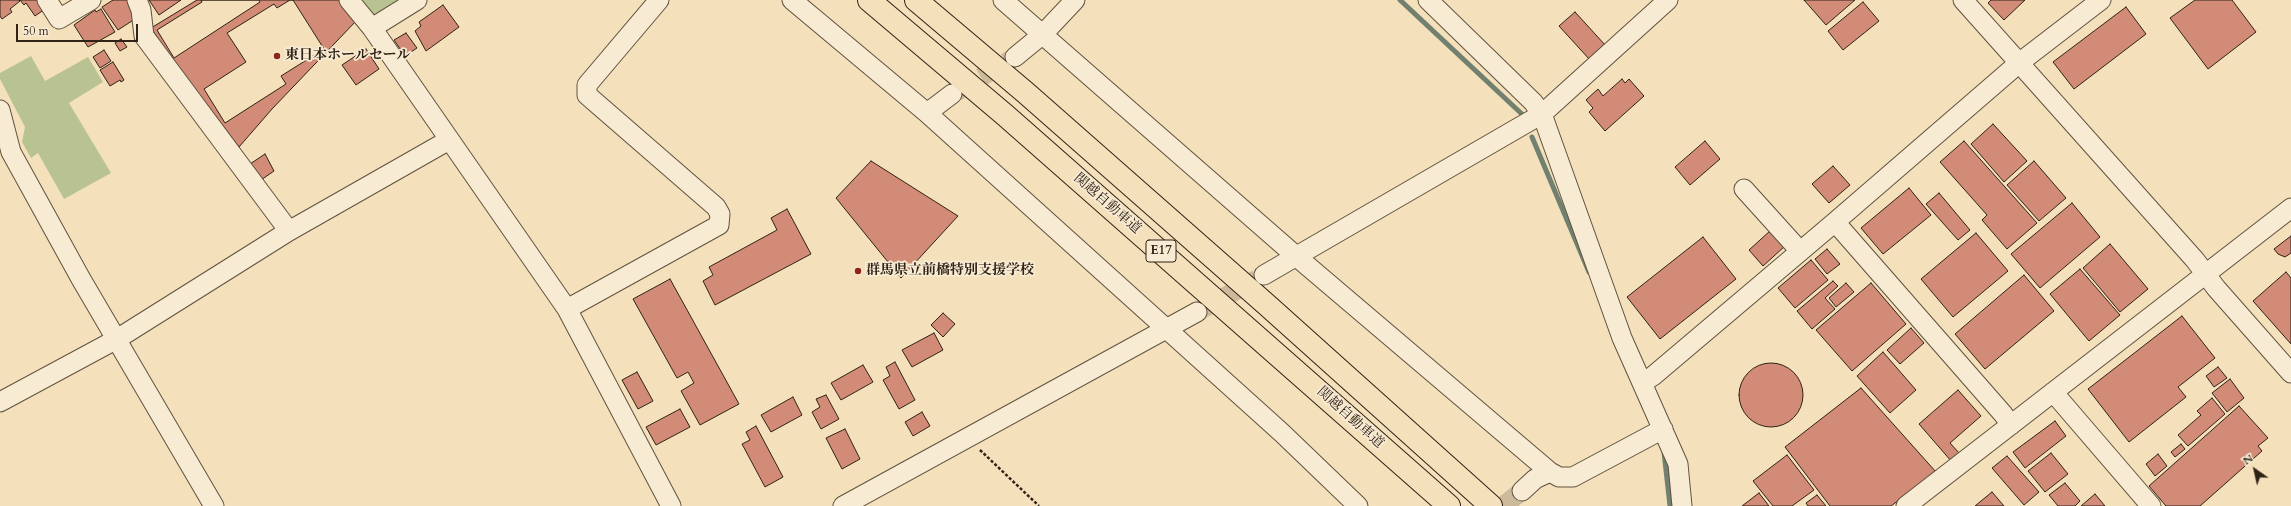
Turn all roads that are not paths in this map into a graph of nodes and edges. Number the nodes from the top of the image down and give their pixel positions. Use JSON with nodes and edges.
{"nodes":[{"id":1,"x":47,"y":0,"type":"edge"},
{"id":2,"x":91,"y":0,"type":"edge"},
{"id":3,"x":137,"y":0,"type":"edge"},
{"id":4,"x":349,"y":0,"type":"edge"},
{"id":5,"x":417,"y":0,"type":"edge"},
{"id":6,"x":659,"y":0,"type":"edge"},
{"id":7,"x":792,"y":0,"type":"edge"},
{"id":8,"x":869,"y":0,"type":"edge"},
{"id":9,"x":916,"y":0,"type":"edge"},
{"id":10,"x":1003,"y":0,"type":"edge"},
{"id":11,"x":1075,"y":0,"type":"edge"},
{"id":12,"x":1428,"y":0,"type":"edge"},
{"id":13,"x":1668,"y":0,"type":"edge"},
{"id":14,"x":1963,"y":0,"type":"edge"},
{"id":15,"x":2101,"y":0,"type":"edge"},
{"id":16,"x":372,"y":28,"type":"junction"},
{"id":17,"x":1043,"y":34,"type":"junction"},
{"id":18,"x":1015,"y":57,"type":"tunnel mouth"},
{"id":19,"x":2019,"y":63,"type":"junction"},
{"id":20,"x":952,"y":94,"type":"tunnel mouth"},
{"id":21,"x":0,"y":110,"type":"edge"},
{"id":22,"x":927,"y":113,"type":"junction"},
{"id":23,"x":1542,"y":114,"type":"junction"},
{"id":24,"x":449,"y":140,"type":"junction"},
{"id":25,"x":1744,"y":189,"type":"dead end"},
{"id":26,"x":2291,"y":208,"type":"edge"},
{"id":27,"x":1834,"y":222,"type":"junction"},
{"id":28,"x":289,"y":231,"type":"junction"},
{"id":29,"x":1800,"y":252,"type":"junction"},
{"id":30,"x":1297,"y":257,"type":"junction"},
{"id":31,"x":2206,"y":274,"type":"junction"},
{"id":32,"x":1264,"y":275,"type":"tunnel mouth"},
{"id":33,"x":567,"y":309,"type":"junction"},
{"id":34,"x":1197,"y":312,"type":"tunnel mouth"},
{"id":35,"x":1167,"y":329,"type":"junction"},
{"id":36,"x":117,"y":339,"type":"junction"},
{"id":37,"x":2291,"y":373,"type":"edge"},
{"id":38,"x":1642,"y":383,"type":"junction"},
{"id":39,"x":2053,"y":392,"type":"junction"},
{"id":40,"x":0,"y":402,"type":"edge"},
{"id":41,"x":2011,"y":425,"type":"junction"},
{"id":42,"x":1663,"y":430,"type":"junction"},
{"id":43,"x":1550,"y":472,"type":"junction"},
{"id":44,"x":1522,"y":492,"type":"tunnel mouth"},
{"id":45,"x":214,"y":506,"type":"edge"},
{"id":46,"x":671,"y":506,"type":"edge"},
{"id":47,"x":843,"y":506,"type":"edge"},
{"id":48,"x":1358,"y":506,"type":"edge"},
{"id":49,"x":1449,"y":506,"type":"edge"},
{"id":50,"x":1491,"y":506,"type":"edge"},
{"id":51,"x":1682,"y":506,"type":"edge"},
{"id":52,"x":1906,"y":506,"type":"edge"},
{"id":53,"x":2151,"y":506,"type":"edge"}],
"edges":[{"from":1,"to":2,"type":"street"},
{"from":3,"to":28,"type":"street"},
{"from":4,"to":16,"type":"street"},
{"from":5,"to":16,"type":"street"},
{"from":6,"to":33,"type":"street"},
{"from":7,"to":22,"type":"street"},
{"from":8,"to":49,"type":"highway","name":"関越自動車道","number":"E17"},
{"from":9,"to":50,"type":"highway","name":"関越自動車道","number":"E17"},
{"from":10,"to":17,"type":"street"},
{"from":11,"to":17,"type":"street"},
{"from":12,"to":23,"type":"street"},
{"from":13,"to":23,"type":"street"},
{"from":14,"to":19,"type":"street"},
{"from":15,"to":19,"type":"street"},
{"from":16,"to":24,"type":"street"},
{"from":17,"to":18,"type":"street"},
{"from":17,"to":30,"type":"street"},
{"from":19,"to":27,"type":"street"},
{"from":19,"to":31,"type":"street"},
{"from":20,"to":22,"type":"street"},
{"from":21,"to":36,"type":"street"},
{"from":22,"to":35,"type":"street"},
{"from":23,"to":30,"type":"street"},
{"from":23,"to":38,"type":"street"},
{"from":24,"to":28,"type":"street"},
{"from":24,"to":33,"type":"street"},
{"from":25,"to":29,"type":"street"},
{"from":26,"to":31,"type":"street"},
{"from":27,"to":29,"type":"street"},
{"from":27,"to":41,"type":"street"},
{"from":28,"to":36,"type":"street"},
{"from":29,"to":38,"type":"street"},
{"from":30,"to":32,"type":"street"},
{"from":30,"to":43,"type":"street"},
{"from":31,"to":37,"type":"street"},
{"from":31,"to":39,"type":"street"},
{"from":33,"to":46,"type":"street"},
{"from":34,"to":35,"type":"street"},
{"from":35,"to":47,"type":"street"},
{"from":35,"to":48,"type":"street"},
{"from":36,"to":40,"type":"street"},
{"from":36,"to":45,"type":"street"},
{"from":38,"to":42,"type":"street"},
{"from":39,"to":41,"type":"street"},
{"from":39,"to":53,"type":"street"},
{"from":41,"to":52,"type":"street"},
{"from":42,"to":43,"type":"street"},
{"from":42,"to":51,"type":"street"},
{"from":43,"to":44,"type":"street"}]}
